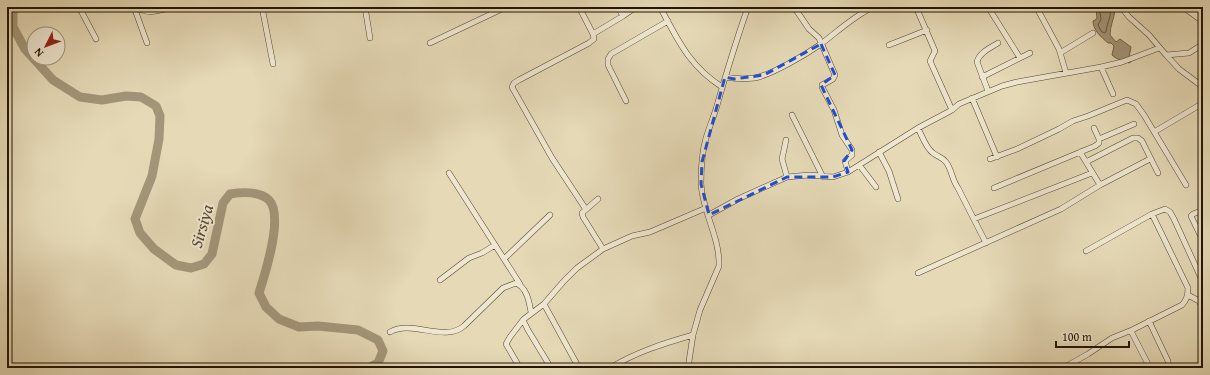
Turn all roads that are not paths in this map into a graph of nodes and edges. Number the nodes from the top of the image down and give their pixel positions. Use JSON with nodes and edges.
{"nodes":[{"id":1,"x":79,"y":7,"type":"edge"},
{"id":2,"x":135,"y":7,"type":"edge"},
{"id":3,"x":172,"y":7,"type":"edge"},
{"id":4,"x":262,"y":7,"type":"edge"},
{"id":5,"x":365,"y":7,"type":"edge"},
{"id":6,"x":506,"y":7,"type":"edge"},
{"id":7,"x":579,"y":7,"type":"edge"},
{"id":8,"x":618,"y":7,"type":"edge"},
{"id":9,"x":636,"y":7,"type":"edge"},
{"id":10,"x":660,"y":7,"type":"edge"},
{"id":11,"x":748,"y":7,"type":"edge"},
{"id":12,"x":794,"y":7,"type":"edge"},
{"id":13,"x":873,"y":7,"type":"edge"},
{"id":14,"x":916,"y":7,"type":"edge"},
{"id":15,"x":988,"y":7,"type":"edge"},
{"id":16,"x":1121,"y":7,"type":"edge"},
{"id":17,"x":1183,"y":7,"type":"edge"},
{"id":18,"x":1195,"y":7,"type":"edge"},
{"id":19,"x":1040,"y":8,"type":"edge"},
{"id":20,"x":623,"y":16,"type":"junction"},
{"id":21,"x":668,"y":21,"type":"junction"},
{"id":22,"x":1202,"y":23,"type":"edge"},
{"id":23,"x":927,"y":30,"type":"junction"},
{"id":24,"x":1093,"y":33,"type":"dead end"},
{"id":25,"x":593,"y":34,"type":"junction"},
{"id":26,"x":370,"y":38,"type":"dead end"},
{"id":27,"x":96,"y":39,"type":"dead end"},
{"id":28,"x":147,"y":43,"type":"dead end"},
{"id":29,"x":430,"y":43,"type":"dead end"},
{"id":30,"x":998,"y":43,"type":"dead end"},
{"id":31,"x":820,"y":44,"type":"junction"},
{"id":32,"x":889,"y":44,"type":"dead end"},
{"id":33,"x":1203,"y":44,"type":"edge"},
{"id":34,"x":1159,"y":48,"type":"junction"},
{"id":35,"x":1030,"y":53,"type":"dead end"},
{"id":36,"x":1060,"y":53,"type":"junction"},
{"id":37,"x":1167,"y":56,"type":"junction"},
{"id":38,"x":1020,"y":58,"type":"junction"},
{"id":39,"x":273,"y":64,"type":"dead end"},
{"id":40,"x":1101,"y":67,"type":"junction"},
{"id":41,"x":1066,"y":74,"type":"junction"},
{"id":42,"x":725,"y":77,"type":"junction"},
{"id":43,"x":982,"y":77,"type":"junction"},
{"id":44,"x":1203,"y":86,"type":"edge"},
{"id":45,"x":722,"y":87,"type":"junction"},
{"id":46,"x":988,"y":91,"type":"junction"},
{"id":47,"x":1113,"y":94,"type":"dead end"},
{"id":48,"x":972,"y":98,"type":"junction"},
{"id":49,"x":626,"y":101,"type":"dead end"},
{"id":50,"x":1203,"y":103,"type":"edge"},
{"id":51,"x":952,"y":110,"type":"junction"},
{"id":52,"x":792,"y":115,"type":"dead end"},
{"id":53,"x":1134,"y":124,"type":"dead end"},
{"id":54,"x":918,"y":128,"type":"junction"},
{"id":55,"x":1094,"y":128,"type":"dead end"},
{"id":56,"x":1154,"y":132,"type":"junction"},
{"id":57,"x":1099,"y":139,"type":"junction"},
{"id":58,"x":786,"y":140,"type":"dead end"},
{"id":59,"x":879,"y":152,"type":"junction"},
{"id":60,"x":1080,"y":152,"type":"junction"},
{"id":61,"x":997,"y":156,"type":"junction"},
{"id":62,"x":990,"y":159,"type":"dead end"},
{"id":63,"x":1150,"y":159,"type":"junction"},
{"id":64,"x":1086,"y":162,"type":"junction"},
{"id":65,"x":860,"y":166,"type":"junction"},
{"id":66,"x":848,"y":172,"type":"junction"},
{"id":67,"x":449,"y":173,"type":"dead end"},
{"id":68,"x":1092,"y":173,"type":"junction"},
{"id":69,"x":1158,"y":173,"type":"dead end"},
{"id":70,"x":787,"y":177,"type":"junction"},
{"id":71,"x":823,"y":177,"type":"junction"},
{"id":72,"x":1186,"y":185,"type":"dead end"},
{"id":73,"x":1100,"y":186,"type":"junction"},
{"id":74,"x":876,"y":187,"type":"dead end"},
{"id":75,"x":994,"y":188,"type":"dead end"},
{"id":76,"x":598,"y":199,"type":"dead end"},
{"id":77,"x":898,"y":199,"type":"dead end"},
{"id":78,"x":585,"y":208,"type":"junction"},
{"id":79,"x":706,"y":208,"type":"junction"},
{"id":80,"x":1203,"y":210,"type":"edge"},
{"id":81,"x":1152,"y":214,"type":"junction"},
{"id":82,"x":550,"y":215,"type":"dead end"},
{"id":83,"x":709,"y":215,"type":"junction"},
{"id":84,"x":974,"y":219,"type":"junction"},
{"id":85,"x":1203,"y":241,"type":"edge"},
{"id":86,"x":986,"y":243,"type":"junction"},
{"id":87,"x":495,"y":245,"type":"junction"},
{"id":88,"x":603,"y":249,"type":"junction"},
{"id":89,"x":1086,"y":251,"type":"dead end"},
{"id":90,"x":504,"y":259,"type":"junction"},
{"id":91,"x":918,"y":273,"type":"dead end"},
{"id":92,"x":1201,"y":278,"type":"dead end"},
{"id":93,"x":440,"y":280,"type":"dead end"},
{"id":94,"x":521,"y":285,"type":"junction"},
{"id":95,"x":1188,"y":295,"type":"junction"},
{"id":96,"x":544,"y":304,"type":"junction"},
{"id":97,"x":1203,"y":308,"type":"edge"},
{"id":98,"x":531,"y":312,"type":"junction"},
{"id":99,"x":523,"y":320,"type":"junction"},
{"id":100,"x":1149,"y":321,"type":"junction"},
{"id":101,"x":1132,"y":330,"type":"junction"},
{"id":102,"x":390,"y":332,"type":"dead end"},
{"id":103,"x":694,"y":335,"type":"junction"},
{"id":104,"x":520,"y":368,"type":"edge"},
{"id":105,"x":551,"y":368,"type":"edge"},
{"id":106,"x":579,"y":368,"type":"edge"},
{"id":107,"x":610,"y":368,"type":"edge"},
{"id":108,"x":688,"y":368,"type":"edge"},
{"id":109,"x":1063,"y":368,"type":"edge"},
{"id":110,"x":1150,"y":368,"type":"edge"},
{"id":111,"x":1169,"y":368,"type":"edge"}],
"edges":[{"from":1,"to":27,"type":"street"},
{"from":2,"to":3,"type":"street"},
{"from":2,"to":28,"type":"street"},
{"from":4,"to":39,"type":"street"},
{"from":5,"to":26,"type":"street"},
{"from":6,"to":29,"type":"street"},
{"from":7,"to":25,"type":"street"},
{"from":8,"to":20,"type":"street"},
{"from":9,"to":20,"type":"street"},
{"from":10,"to":21,"type":"street"},
{"from":11,"to":42,"type":"street"},
{"from":12,"to":31,"type":"street"},
{"from":13,"to":31,"type":"street"},
{"from":14,"to":23,"type":"street"},
{"from":15,"to":38,"type":"street"},
{"from":16,"to":34,"type":"street"},
{"from":17,"to":22,"type":"street"},
{"from":18,"to":22,"type":"street"},
{"from":19,"to":36,"type":"street"},
{"from":20,"to":25,"type":"street"},
{"from":21,"to":45,"type":"street"},
{"from":21,"to":49,"type":"street"},
{"from":23,"to":32,"type":"street"},
{"from":23,"to":51,"type":"street"},
{"from":24,"to":36,"type":"street"},
{"from":25,"to":78,"type":"street"},
{"from":30,"to":43,"type":"street"},
{"from":31,"to":42,"type":"street"},
{"from":31,"to":66,"type":"street"},
{"from":33,"to":37,"type":"street"},
{"from":34,"to":37,"type":"street"},
{"from":34,"to":40,"type":"street"},
{"from":35,"to":38,"type":"street"},
{"from":36,"to":41,"type":"street"},
{"from":37,"to":44,"type":"street"},
{"from":38,"to":43,"type":"street"},
{"from":40,"to":41,"type":"street"},
{"from":40,"to":47,"type":"street"},
{"from":41,"to":46,"type":"street"},
{"from":42,"to":45,"type":"street"},
{"from":43,"to":46,"type":"street"},
{"from":45,"to":79,"type":"street"},
{"from":46,"to":48,"type":"street"},
{"from":48,"to":51,"type":"street"},
{"from":48,"to":61,"type":"street"},
{"from":50,"to":56,"type":"street"},
{"from":51,"to":54,"type":"street"},
{"from":52,"to":71,"type":"street"},
{"from":53,"to":57,"type":"street"},
{"from":54,"to":59,"type":"street"},
{"from":54,"to":84,"type":"street"},
{"from":55,"to":57,"type":"street"},
{"from":56,"to":61,"type":"street"},
{"from":56,"to":72,"type":"street"},
{"from":57,"to":60,"type":"street"},
{"from":58,"to":70,"type":"street"},
{"from":59,"to":65,"type":"street"},
{"from":59,"to":77,"type":"street"},
{"from":60,"to":64,"type":"street"},
{"from":60,"to":75,"type":"street"},
{"from":61,"to":62,"type":"street"},
{"from":63,"to":64,"type":"street"},
{"from":63,"to":69,"type":"street"},
{"from":63,"to":73,"type":"street"},
{"from":64,"to":68,"type":"street"},
{"from":65,"to":66,"type":"street"},
{"from":65,"to":74,"type":"street"},
{"from":66,"to":71,"type":"street"},
{"from":67,"to":87,"type":"street"},
{"from":68,"to":73,"type":"street"},
{"from":68,"to":84,"type":"street"},
{"from":70,"to":71,"type":"street"},
{"from":70,"to":83,"type":"street"},
{"from":73,"to":86,"type":"street"},
{"from":76,"to":78,"type":"street"},
{"from":78,"to":88,"type":"street"},
{"from":79,"to":83,"type":"street"},
{"from":79,"to":88,"type":"street"},
{"from":80,"to":85,"type":"street"},
{"from":81,"to":89,"type":"street"},
{"from":81,"to":92,"type":"street"},
{"from":81,"to":95,"type":"street"},
{"from":82,"to":90,"type":"street"},
{"from":83,"to":103,"type":"street"},
{"from":84,"to":86,"type":"street"},
{"from":86,"to":91,"type":"street"},
{"from":87,"to":90,"type":"street"},
{"from":87,"to":93,"type":"street"},
{"from":88,"to":96,"type":"street"},
{"from":90,"to":94,"type":"street"},
{"from":94,"to":98,"type":"street"},
{"from":94,"to":102,"type":"street"},
{"from":95,"to":97,"type":"street"},
{"from":95,"to":100,"type":"street"},
{"from":96,"to":98,"type":"street"},
{"from":96,"to":106,"type":"street"},
{"from":98,"to":99,"type":"street"},
{"from":99,"to":104,"type":"street"},
{"from":99,"to":105,"type":"street"},
{"from":100,"to":101,"type":"street"},
{"from":100,"to":111,"type":"street"},
{"from":101,"to":109,"type":"street"},
{"from":101,"to":110,"type":"street"},
{"from":103,"to":107,"type":"street"},
{"from":103,"to":108,"type":"street"}]}
